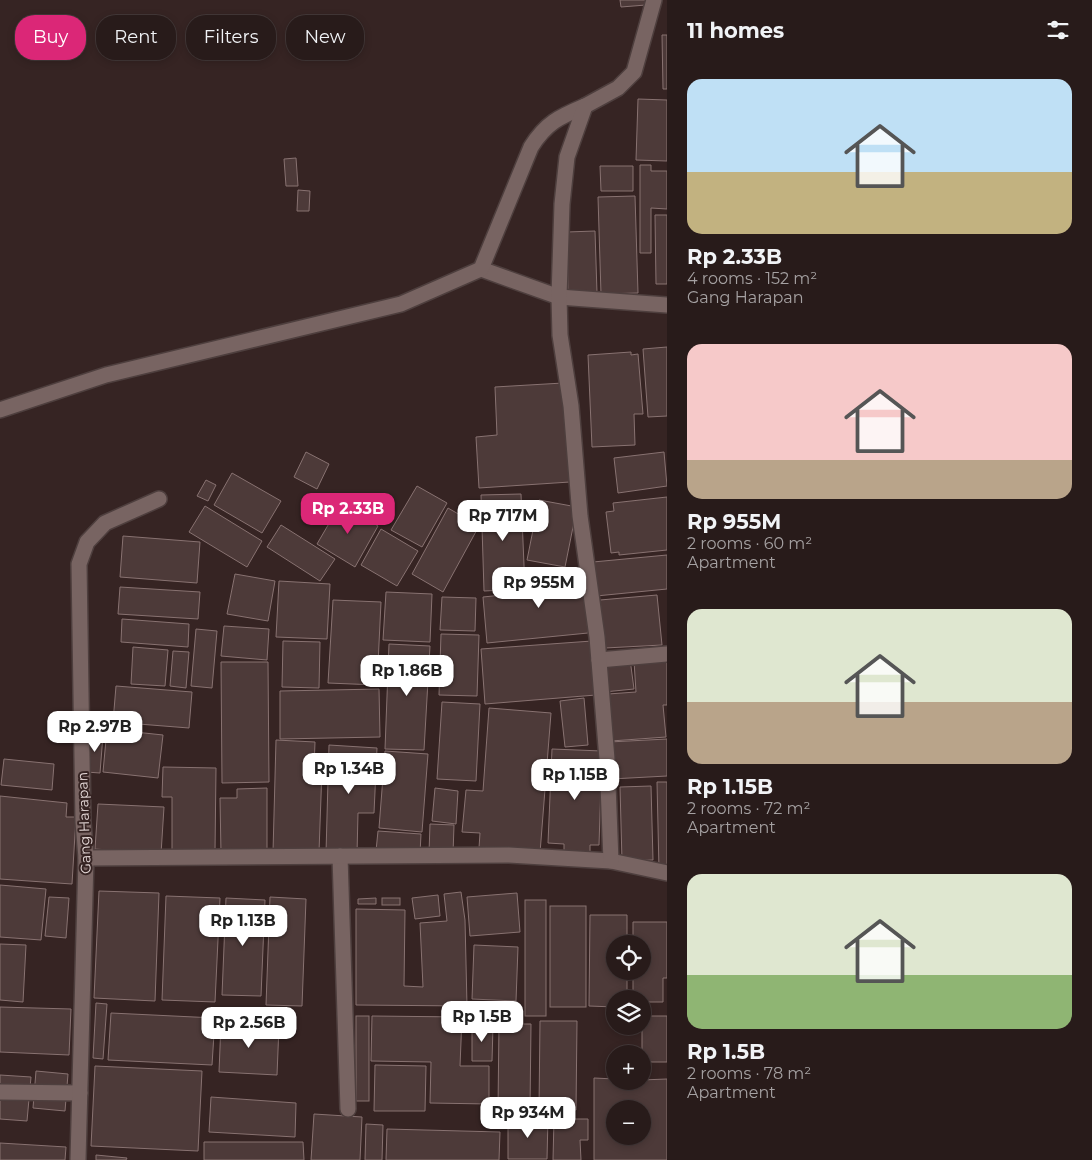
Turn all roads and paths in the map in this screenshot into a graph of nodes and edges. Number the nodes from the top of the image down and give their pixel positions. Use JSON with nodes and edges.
{"nodes":[{"id":1,"x":654,"y":0,"type":"edge"},
{"id":2,"x":585,"y":106,"type":"junction"},
{"id":3,"x":481,"y":269,"type":"junction"},
{"id":4,"x":558,"y":298,"type":"junction"},
{"id":5,"x":667,"y":305,"type":"edge"},
{"id":6,"x":0,"y":410,"type":"edge"},
{"id":7,"x":159,"y":499,"type":"dead end"},
{"id":8,"x":667,"y":654,"type":"edge"},
{"id":9,"x":598,"y":660,"type":"junction"},
{"id":10,"x":340,"y":856,"type":"junction"},
{"id":11,"x":86,"y":858,"type":"junction"},
{"id":12,"x":611,"y":861,"type":"junction"},
{"id":13,"x":667,"y":873,"type":"edge"},
{"id":14,"x":0,"y":1092,"type":"edge"},
{"id":15,"x":80,"y":1093,"type":"junction"},
{"id":16,"x":348,"y":1110,"type":"dead end"},
{"id":17,"x":78,"y":1160,"type":"edge"}],
"edges":[{"from":1,"to":2,"type":"street"},
{"from":2,"to":3,"type":"street"},
{"from":2,"to":4,"type":"street"},
{"from":3,"to":4,"type":"street"},
{"from":3,"to":6,"type":"street"},
{"from":4,"to":5,"type":"street"},
{"from":4,"to":9,"type":"street"},
{"from":7,"to":11,"type":"street","name":"Gang Harapan"},
{"from":8,"to":9,"type":"street"},
{"from":9,"to":12,"type":"street"},
{"from":10,"to":11,"type":"street"},
{"from":10,"to":12,"type":"street"},
{"from":10,"to":16,"type":"street"},
{"from":11,"to":15,"type":"street","name":"Gang Harapan"},
{"from":12,"to":13,"type":"street"},
{"from":14,"to":15,"type":"street"},
{"from":15,"to":17,"type":"street","name":"Gang Harapan"}]}
